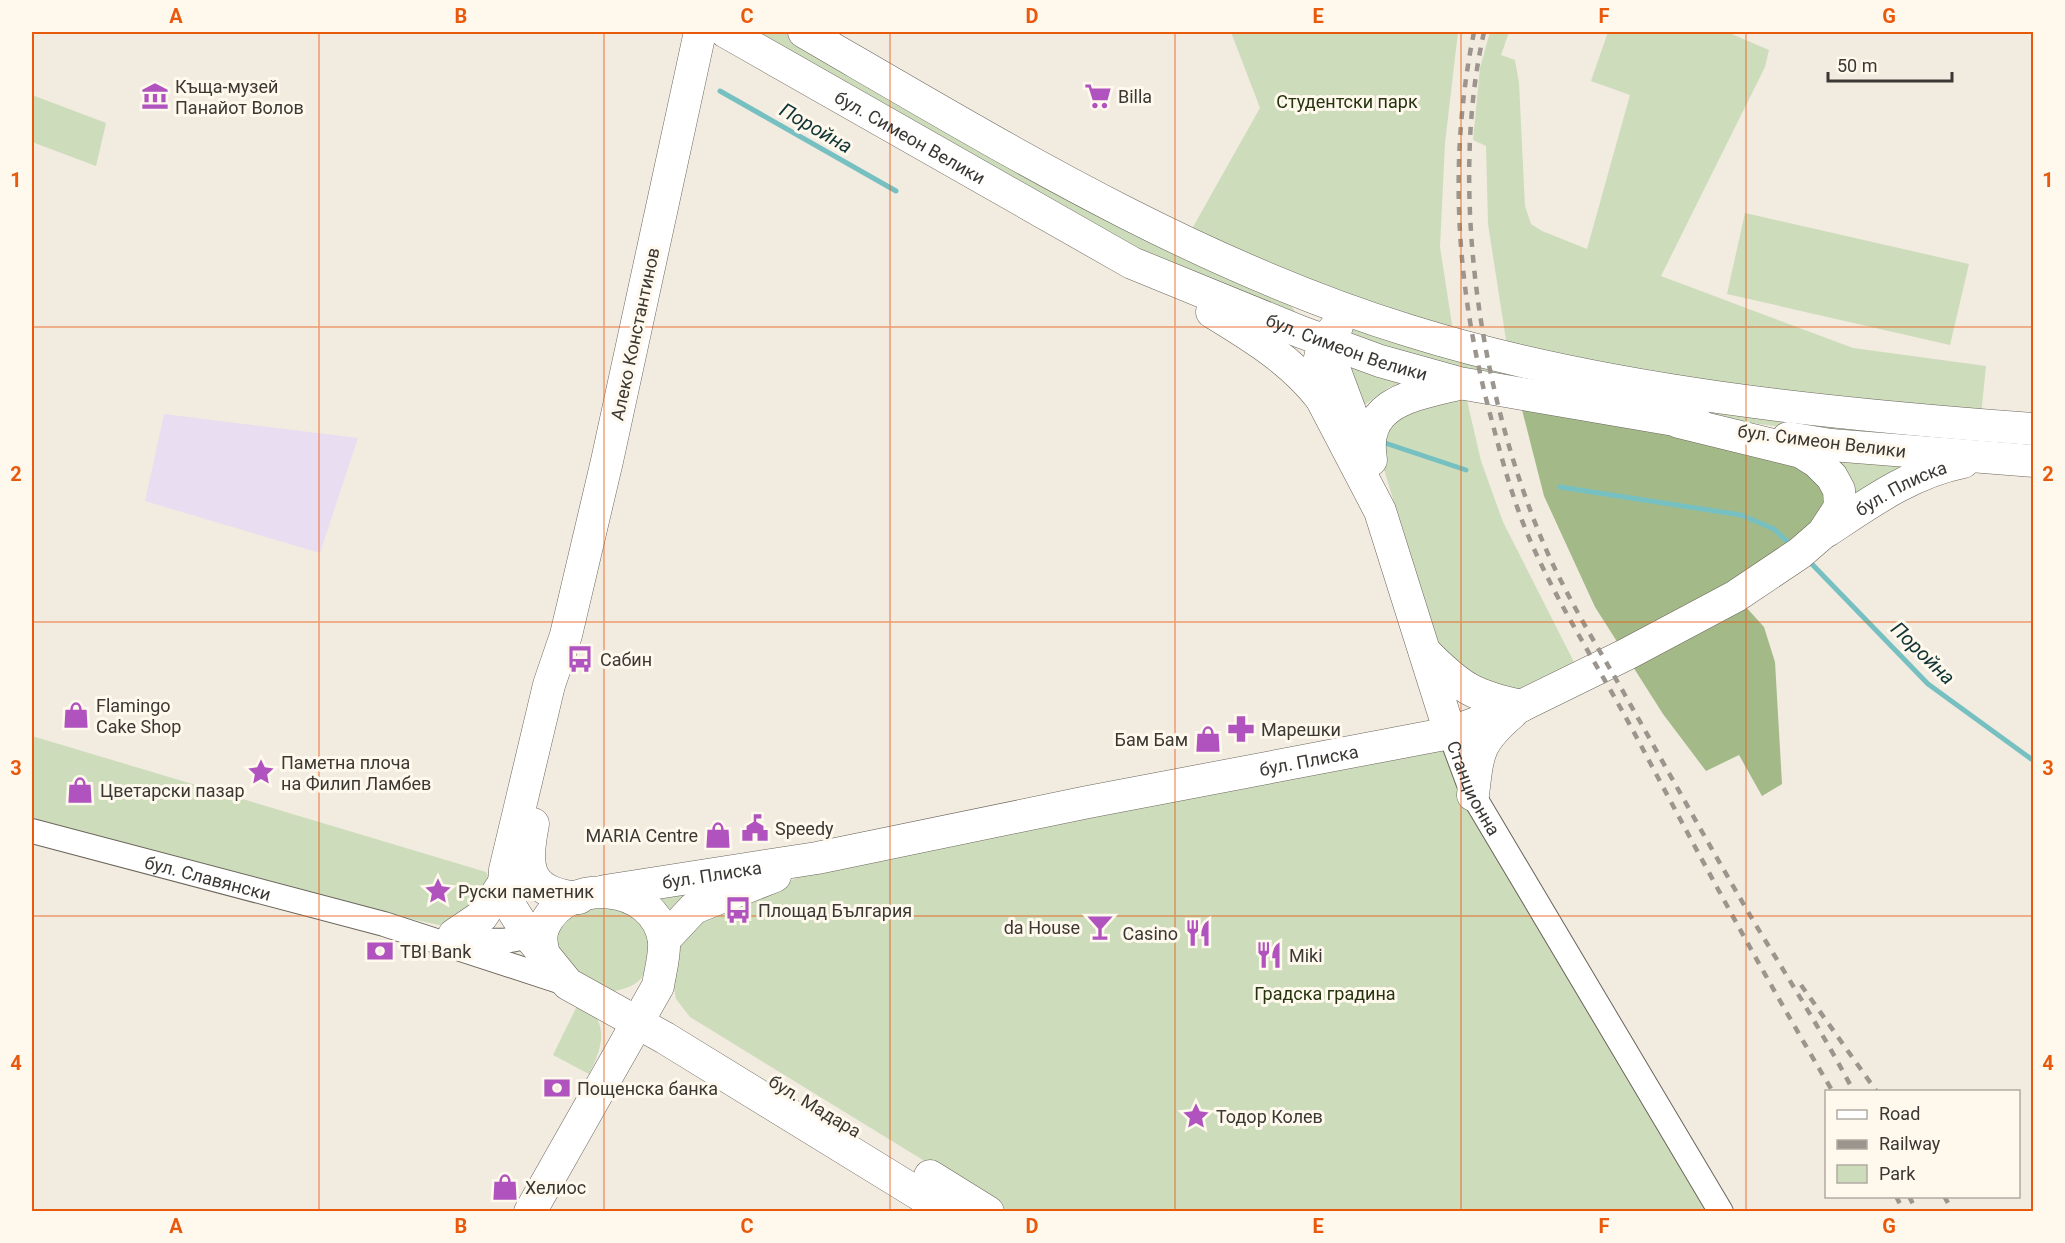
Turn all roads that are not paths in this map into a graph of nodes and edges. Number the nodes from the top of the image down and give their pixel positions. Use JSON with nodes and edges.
{"nodes":[{"id":1,"x":700,"y":32,"type":"edge"},
{"id":2,"x":726,"y":32,"type":"edge"},
{"id":3,"x":804,"y":32,"type":"edge"},
{"id":4,"x":1132,"y":263,"type":"junction"},
{"id":5,"x":1272,"y":280,"type":"junction"},
{"id":6,"x":1362,"y":315,"type":"junction"},
{"id":7,"x":1324,"y":341,"type":"junction"},
{"id":8,"x":1459,"y":383,"type":"junction"},
{"id":9,"x":1322,"y":398,"type":"junction"},
{"id":10,"x":1679,"y":422,"type":"junction"},
{"id":11,"x":2034,"y":429,"type":"edge"},
{"id":12,"x":1985,"y":458,"type":"junction"},
{"id":13,"x":2034,"y":461,"type":"edge"},
{"id":14,"x":1380,"y":511,"type":"junction"},
{"id":15,"x":1823,"y":533,"type":"junction"},
{"id":16,"x":566,"y":635,"type":"junction"},
{"id":17,"x":1425,"y":652,"type":"junction"},
{"id":18,"x":1521,"y":706,"type":"junction"},
{"id":19,"x":1450,"y":734,"type":"junction"},
{"id":20,"x":1473,"y":795,"type":"junction"},
{"id":21,"x":32,"y":831,"type":"edge"},
{"id":22,"x":817,"y":858,"type":"junction"},
{"id":23,"x":504,"y":883,"type":"junction"},
{"id":24,"x":592,"y":894,"type":"junction"},
{"id":25,"x":384,"y":924,"type":"junction"},
{"id":26,"x":454,"y":935,"type":"junction"},
{"id":27,"x":539,"y":940,"type":"junction"},
{"id":28,"x":661,"y":964,"type":"junction"},
{"id":29,"x":583,"y":992,"type":"junction"},
{"id":30,"x":639,"y":1023,"type":"junction"},
{"id":31,"x":555,"y":1165,"type":"junction"},
{"id":32,"x":530,"y":1212,"type":"edge"},
{"id":33,"x":948,"y":1212,"type":"edge"},
{"id":34,"x":988,"y":1212,"type":"edge"},
{"id":35,"x":1721,"y":1212,"type":"edge"}],
"edges":[{"from":1,"to":16,"type":"main road","name":"Алеко Константинов"},
{"from":2,"to":4,"type":"main road","name":"бул. Симеон Велики"},
{"from":3,"to":5,"type":"main road","name":"бул. Симеон Велики"},
{"from":4,"to":7,"type":"main road","name":"бул. Симеон Велики"},
{"from":4,"to":9,"type":"main road"},
{"from":5,"to":6,"type":"main road","name":"бул. Симеон Велики"},
{"from":5,"to":7,"type":"main road"},
{"from":6,"to":7,"type":"main road"},
{"from":6,"to":11,"type":"main road","name":"бул. Симеон Велики"},
{"from":7,"to":8,"type":"main road","name":"бул. Симеон Велики"},
{"from":7,"to":9,"type":"main road","name":"Станционна"},
{"from":7,"to":14,"type":"main road"},
{"from":8,"to":10,"type":"main road","name":"бул. Симеон Велики"},
{"from":8,"to":14,"type":"main road"},
{"from":9,"to":14,"type":"main road","name":"Станционна"},
{"from":10,"to":12,"type":"main road","name":"бул. Симеон Велики"},
{"from":10,"to":15,"type":"main road"},
{"from":12,"to":13,"type":"main road","name":"бул. Симеон Велики"},
{"from":12,"to":15,"type":"main road","name":"бул. Плиска"},
{"from":14,"to":17,"type":"main road","name":"Станционна"},
{"from":15,"to":18,"type":"main road","name":"бул. Плиска"},
{"from":16,"to":23,"type":"main road","name":"Алеко Константинов"},
{"from":16,"to":24,"type":"main road","name":"Алеко Константинов"},
{"from":17,"to":18,"type":"main road"},
{"from":17,"to":19,"type":"main road","name":"Станционна"},
{"from":18,"to":19,"type":"main road","name":"бул. Плиска"},
{"from":18,"to":20,"type":"main road"},
{"from":19,"to":20,"type":"street","name":"Станционна"},
{"from":19,"to":22,"type":"main road","name":"бул. Плиска"},
{"from":20,"to":35,"type":"street","name":"Станционна"},
{"from":21,"to":25,"type":"street","name":"бул. Славянски"},
{"from":22,"to":24,"type":"main road","name":"бул. Плиска"},
{"from":22,"to":28,"type":"main road","name":"бул. Плиска"},
{"from":23,"to":26,"type":"main road"},
{"from":23,"to":27,"type":"main road","name":"Алеко Константинов"},
{"from":24,"to":27,"type":"main road"},
{"from":24,"to":28,"type":"main road"},
{"from":25,"to":26,"type":"street","name":"бул. Славянски"},
{"from":25,"to":29,"type":"street","name":"бул. Славянски"},
{"from":26,"to":27,"type":"street","name":"бул. Славянски"},
{"from":27,"to":29,"type":"main road"},
{"from":28,"to":29,"type":"main road"},
{"from":28,"to":30,"type":"main road"},
{"from":28,"to":34,"type":"main road","name":"бул. Мадара"},
{"from":29,"to":30,"type":"main road","name":"бул. Мадара"},
{"from":29,"to":31,"type":"main road"},
{"from":30,"to":31,"type":"main road"},
{"from":30,"to":33,"type":"main road","name":"бул. Мадара"},
{"from":31,"to":32,"type":"main road"}]}
